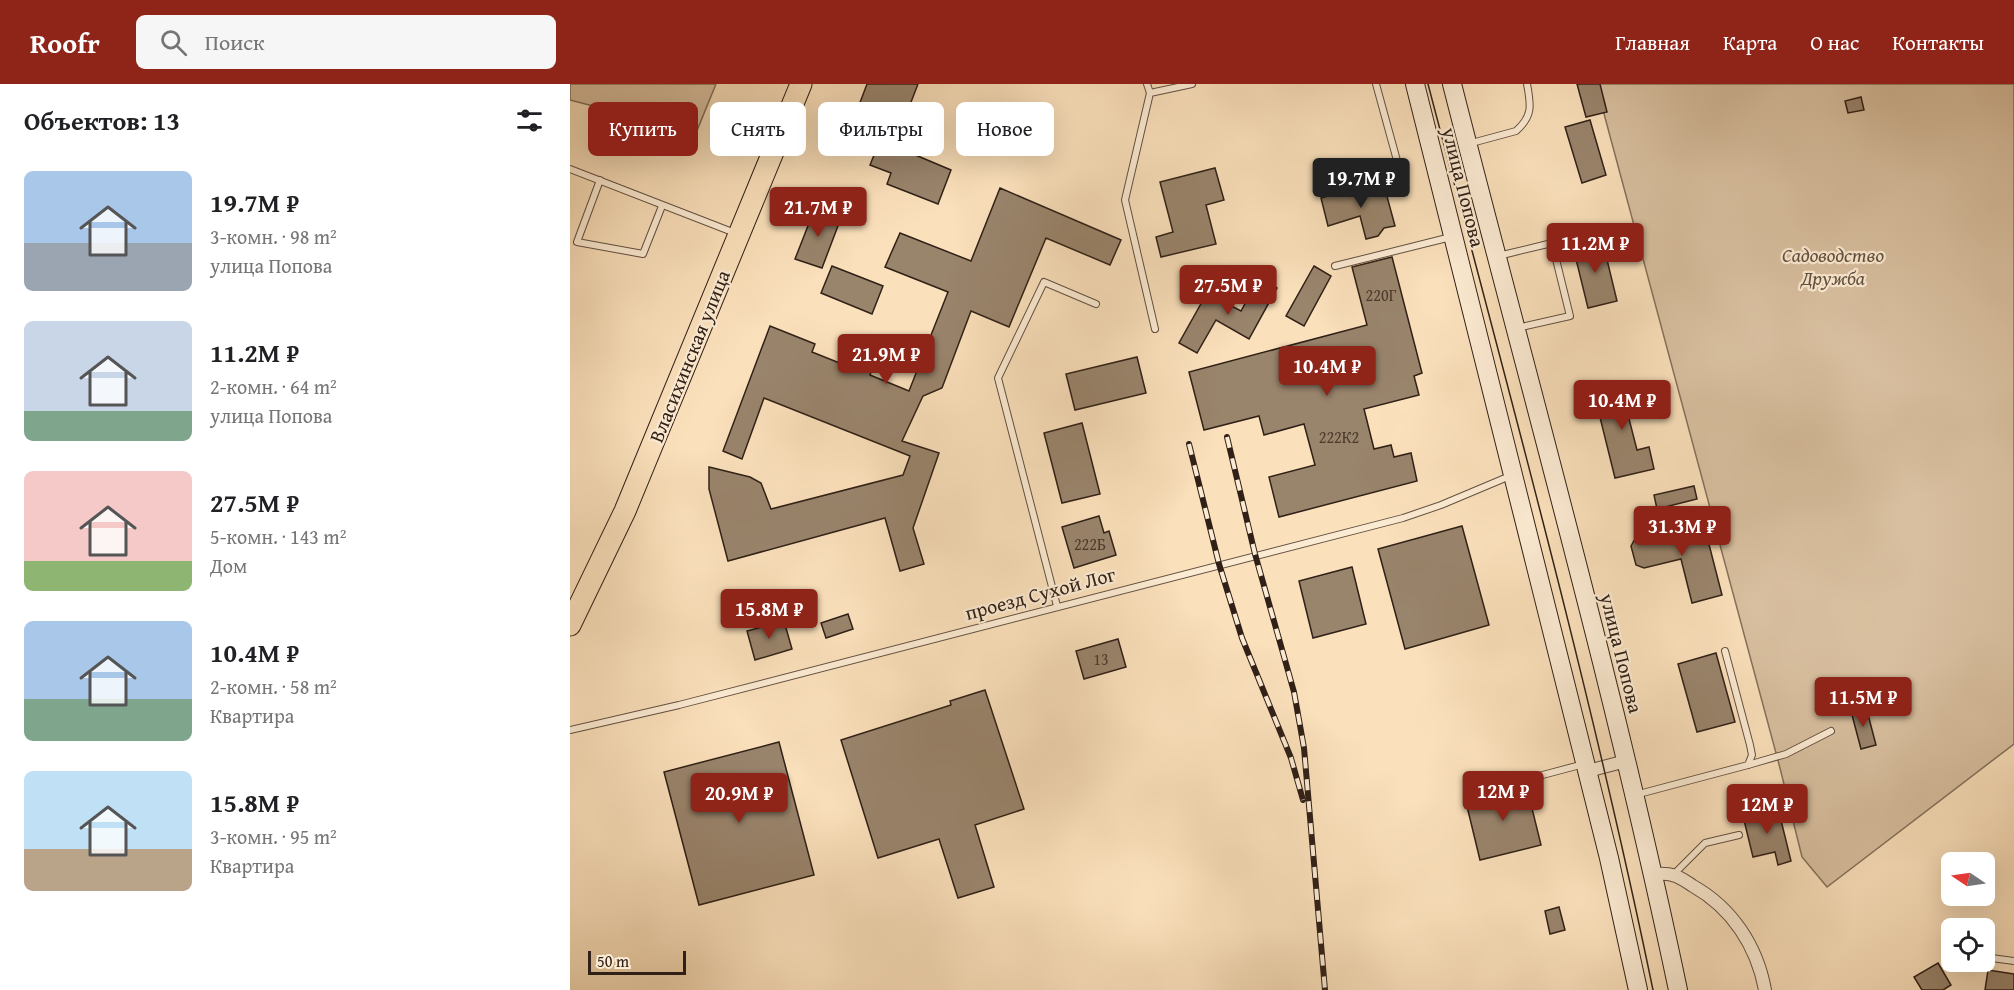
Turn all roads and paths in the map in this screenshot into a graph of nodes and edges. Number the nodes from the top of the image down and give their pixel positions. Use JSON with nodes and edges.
{"nodes":[{"id":1,"x":801,"y":84,"type":"edge"},
{"id":2,"x":1147,"y":84,"type":"edge"},
{"id":3,"x":1192,"y":84,"type":"edge"},
{"id":4,"x":1376,"y":84,"type":"edge"},
{"id":5,"x":1415,"y":84,"type":"edge"},
{"id":6,"x":1452,"y":84,"type":"edge"},
{"id":7,"x":1527,"y":84,"type":"edge"},
{"id":8,"x":1150,"y":93,"type":"junction"},
{"id":9,"x":1468,"y":145,"type":"junction"},
{"id":10,"x":570,"y":169,"type":"edge"},
{"id":11,"x":600,"y":180,"type":"junction"},
{"id":12,"x":1404,"y":186,"type":"dead end"},
{"id":13,"x":662,"y":206,"type":"junction"},
{"id":14,"x":739,"y":235,"type":"junction"},
{"id":15,"x":1453,"y":237,"type":"junction"},
{"id":16,"x":1497,"y":256,"type":"junction"},
{"id":17,"x":1335,"y":266,"type":"dead end"},
{"id":18,"x":1096,"y":304,"type":"dead end"},
{"id":19,"x":1516,"y":328,"type":"junction"},
{"id":20,"x":1155,"y":329,"type":"dead end"},
{"id":21,"x":1514,"y":475,"type":"junction"},
{"id":22,"x":1057,"y":606,"type":"junction"},
{"id":23,"x":570,"y":625,"type":"edge"},
{"id":24,"x":1725,"y":651,"type":"dead end"},
{"id":25,"x":570,"y":730,"type":"edge"},
{"id":26,"x":1831,"y":731,"type":"dead end"},
{"id":27,"x":1626,"y":761,"type":"junction"},
{"id":28,"x":1748,"y":765,"type":"junction"},
{"id":29,"x":1587,"y":767,"type":"junction"},
{"id":30,"x":1535,"y":777,"type":"dead end"},
{"id":31,"x":1635,"y":795,"type":"junction"},
{"id":32,"x":1739,"y":835,"type":"dead end"},
{"id":33,"x":1653,"y":874,"type":"junction"},
{"id":34,"x":1673,"y":875,"type":"junction"},
{"id":35,"x":1995,"y":958,"type":"edge"},
{"id":36,"x":2014,"y":961,"type":"edge"},
{"id":37,"x":1638,"y":990,"type":"edge"},
{"id":38,"x":1678,"y":990,"type":"edge"},
{"id":39,"x":1765,"y":990,"type":"edge"}],
"edges":[{"from":1,"to":14,"type":"highway","name":"Власихинская улица"},
{"from":2,"to":8,"type":"lane"},
{"from":3,"to":8,"type":"lane"},
{"from":4,"to":12,"type":"lane"},
{"from":5,"to":15,"type":"main road","name":"улица Попова"},
{"from":6,"to":9,"type":"main road","name":"улица Попова"},
{"from":7,"to":9,"type":"lane"},
{"from":8,"to":20,"type":"lane"},
{"from":9,"to":16,"type":"main road","name":"улица Попова"},
{"from":10,"to":11,"type":"lane"},
{"from":11,"to":13,"type":"lane"},
{"from":11,"to":13,"type":"lane"},
{"from":13,"to":14,"type":"lane"},
{"from":14,"to":23,"type":"highway","name":"Власихинская улица"},
{"from":15,"to":17,"type":"lane"},
{"from":15,"to":21,"type":"main road","name":"улица Попова"},
{"from":16,"to":19,"type":"main road","name":"улица Попова"},
{"from":16,"to":19,"type":"lane"},
{"from":18,"to":22,"type":"lane"},
{"from":19,"to":27,"type":"main road","name":"улица Попова"},
{"from":21,"to":22,"type":"lane","name":"проезд Сухой Лог"},
{"from":21,"to":29,"type":"main road","name":"улица Попова"},
{"from":22,"to":25,"type":"lane","name":"проезд Сухой Лог"},
{"from":24,"to":28,"type":"lane"},
{"from":26,"to":28,"type":"lane"},
{"from":27,"to":29,"type":"street"},
{"from":27,"to":31,"type":"main road","name":"улица Попова"},
{"from":28,"to":31,"type":"lane"},
{"from":29,"to":30,"type":"lane"},
{"from":29,"to":37,"type":"main road","name":"улица Попова"},
{"from":31,"to":33,"type":"main road","name":"улица Попова"},
{"from":32,"to":34,"type":"lane"},
{"from":33,"to":34,"type":"street"},
{"from":33,"to":38,"type":"main road","name":"улица Попова"},
{"from":34,"to":39,"type":"street"},
{"from":35,"to":36,"type":"lane"}]}
